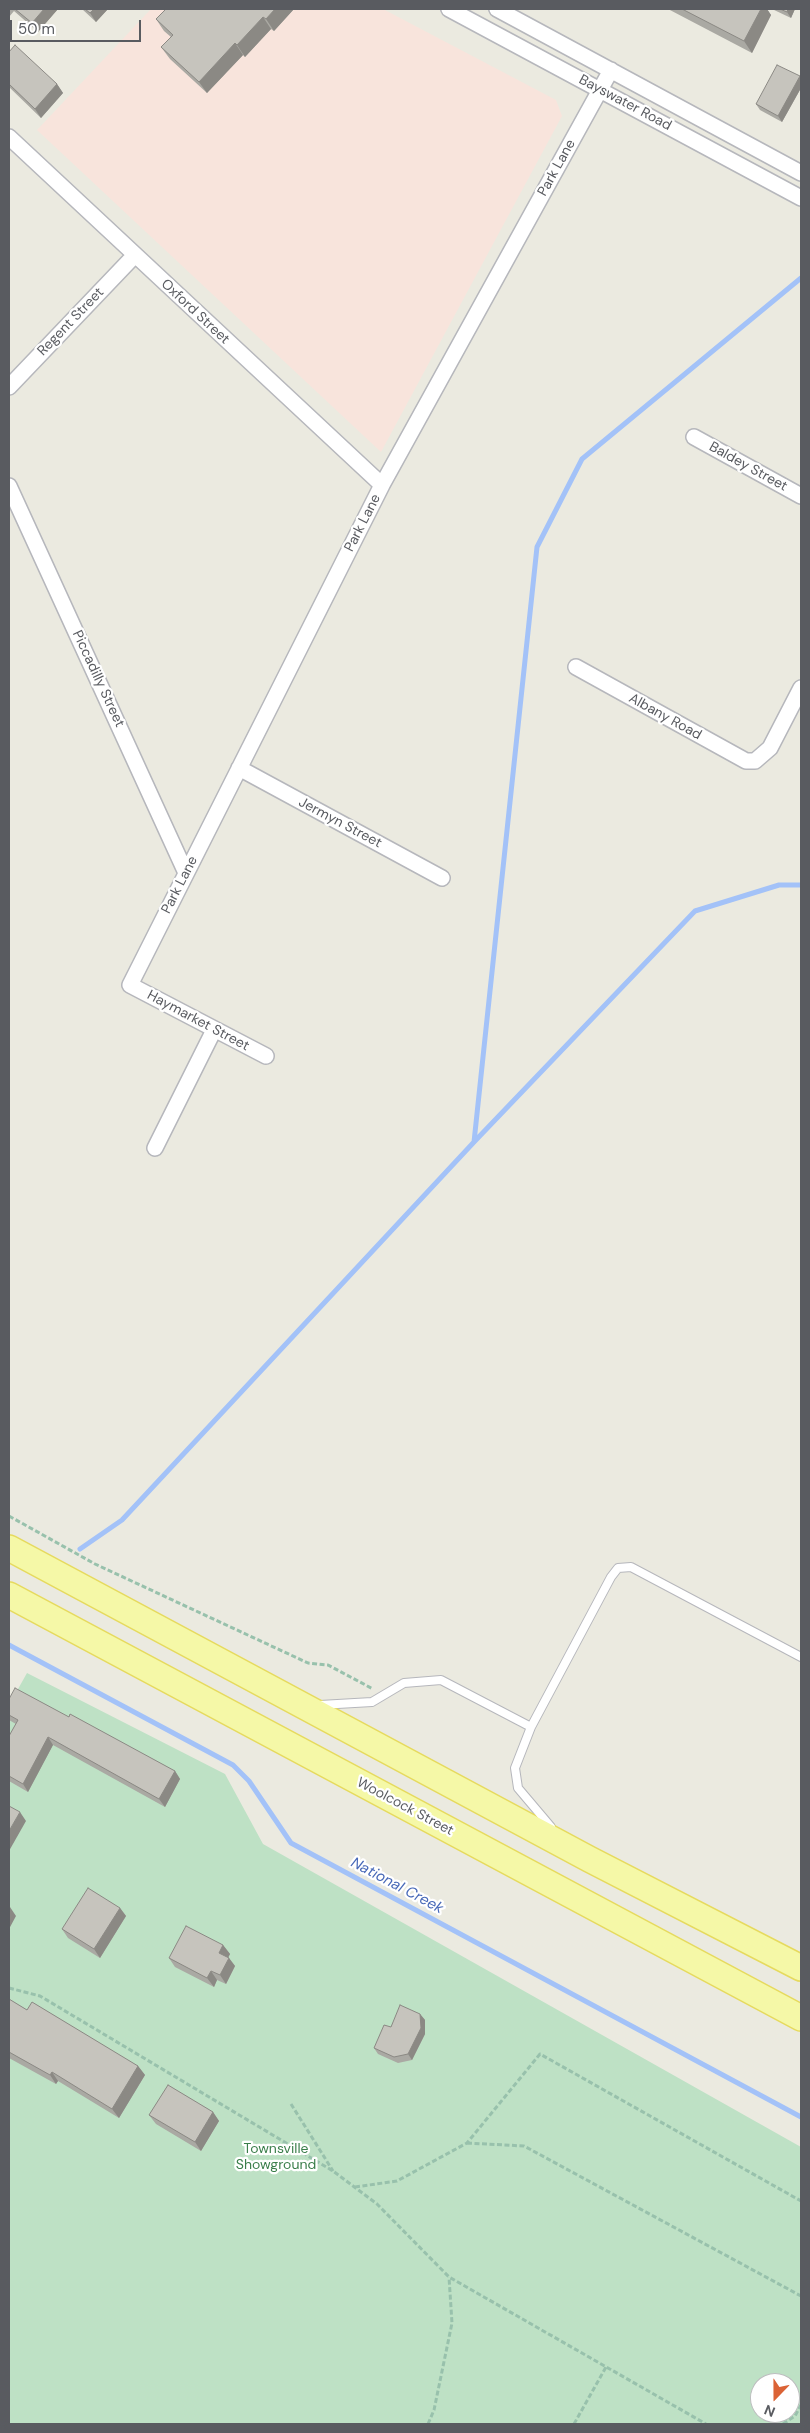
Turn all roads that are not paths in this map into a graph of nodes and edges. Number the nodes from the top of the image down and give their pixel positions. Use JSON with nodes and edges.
{"nodes":[{"id":1,"x":449,"y":9,"type":"edge"},
{"id":2,"x":496,"y":9,"type":"edge"},
{"id":3,"x":611,"y":70,"type":"junction"},
{"id":4,"x":600,"y":90,"type":"junction"},
{"id":5,"x":9,"y":137,"type":"edge"},
{"id":6,"x":801,"y":172,"type":"edge"},
{"id":7,"x":801,"y":198,"type":"edge"},
{"id":8,"x":134,"y":256,"type":"junction"},
{"id":9,"x":9,"y":387,"type":"edge"},
{"id":10,"x":694,"y":437,"type":"dead end"},
{"id":11,"x":382,"y":485,"type":"junction"},
{"id":12,"x":9,"y":486,"type":"edge"},
{"id":13,"x":801,"y":496,"type":"edge"},
{"id":14,"x":576,"y":667,"type":"dead end"},
{"id":15,"x":801,"y":688,"type":"edge"},
{"id":16,"x":239,"y":768,"type":"junction"},
{"id":17,"x":186,"y":873,"type":"junction"},
{"id":18,"x":442,"y":878,"type":"dead end"},
{"id":19,"x":130,"y":985,"type":"joint"},
{"id":20,"x":214,"y":1030,"type":"junction"},
{"id":21,"x":266,"y":1056,"type":"dead end"},
{"id":22,"x":155,"y":1148,"type":"dead end"},
{"id":23,"x":9,"y":1548,"type":"edge"},
{"id":24,"x":9,"y":1595,"type":"edge"},
{"id":25,"x":801,"y":1657,"type":"edge"},
{"id":26,"x":301,"y":1706,"type":"junction"},
{"id":27,"x":531,"y":1726,"type":"junction"},
{"id":28,"x":590,"y":1859,"type":"junction"},
{"id":29,"x":801,"y":1968,"type":"edge"},
{"id":30,"x":801,"y":2018,"type":"edge"}],
"edges":[{"from":1,"to":4,"type":"street","name":"Bayswater Road"},
{"from":2,"to":3,"type":"street","name":"Bayswater Road"},
{"from":3,"to":4,"type":"street","name":"Park Lane"},
{"from":3,"to":6,"type":"street","name":"Bayswater Road"},
{"from":4,"to":7,"type":"street","name":"Bayswater Road"},
{"from":4,"to":11,"type":"street","name":"Park Lane"},
{"from":5,"to":8,"type":"street","name":"Oxford Street"},
{"from":8,"to":9,"type":"street","name":"Regent Street"},
{"from":8,"to":11,"type":"street","name":"Oxford Street"},
{"from":10,"to":13,"type":"street","name":"Baldey Street"},
{"from":11,"to":16,"type":"street","name":"Park Lane"},
{"from":12,"to":17,"type":"street","name":"Piccadilly Street"},
{"from":14,"to":15,"type":"street","name":"Albany Road"},
{"from":16,"to":17,"type":"street","name":"Park Lane"},
{"from":16,"to":18,"type":"street","name":"Jermyn Street"},
{"from":17,"to":19,"type":"street","name":"Park Lane"},
{"from":19,"to":20,"type":"street","name":"Haymarket Street"},
{"from":20,"to":21,"type":"street","name":"Haymarket Street"},
{"from":20,"to":22,"type":"street"},
{"from":23,"to":26,"type":"main road"},
{"from":24,"to":30,"type":"main road","name":"Woolcock Street"},
{"from":25,"to":27,"type":"lane"},
{"from":26,"to":27,"type":"lane"},
{"from":26,"to":28,"type":"main road"},
{"from":27,"to":28,"type":"lane"},
{"from":28,"to":29,"type":"main road"}]}
